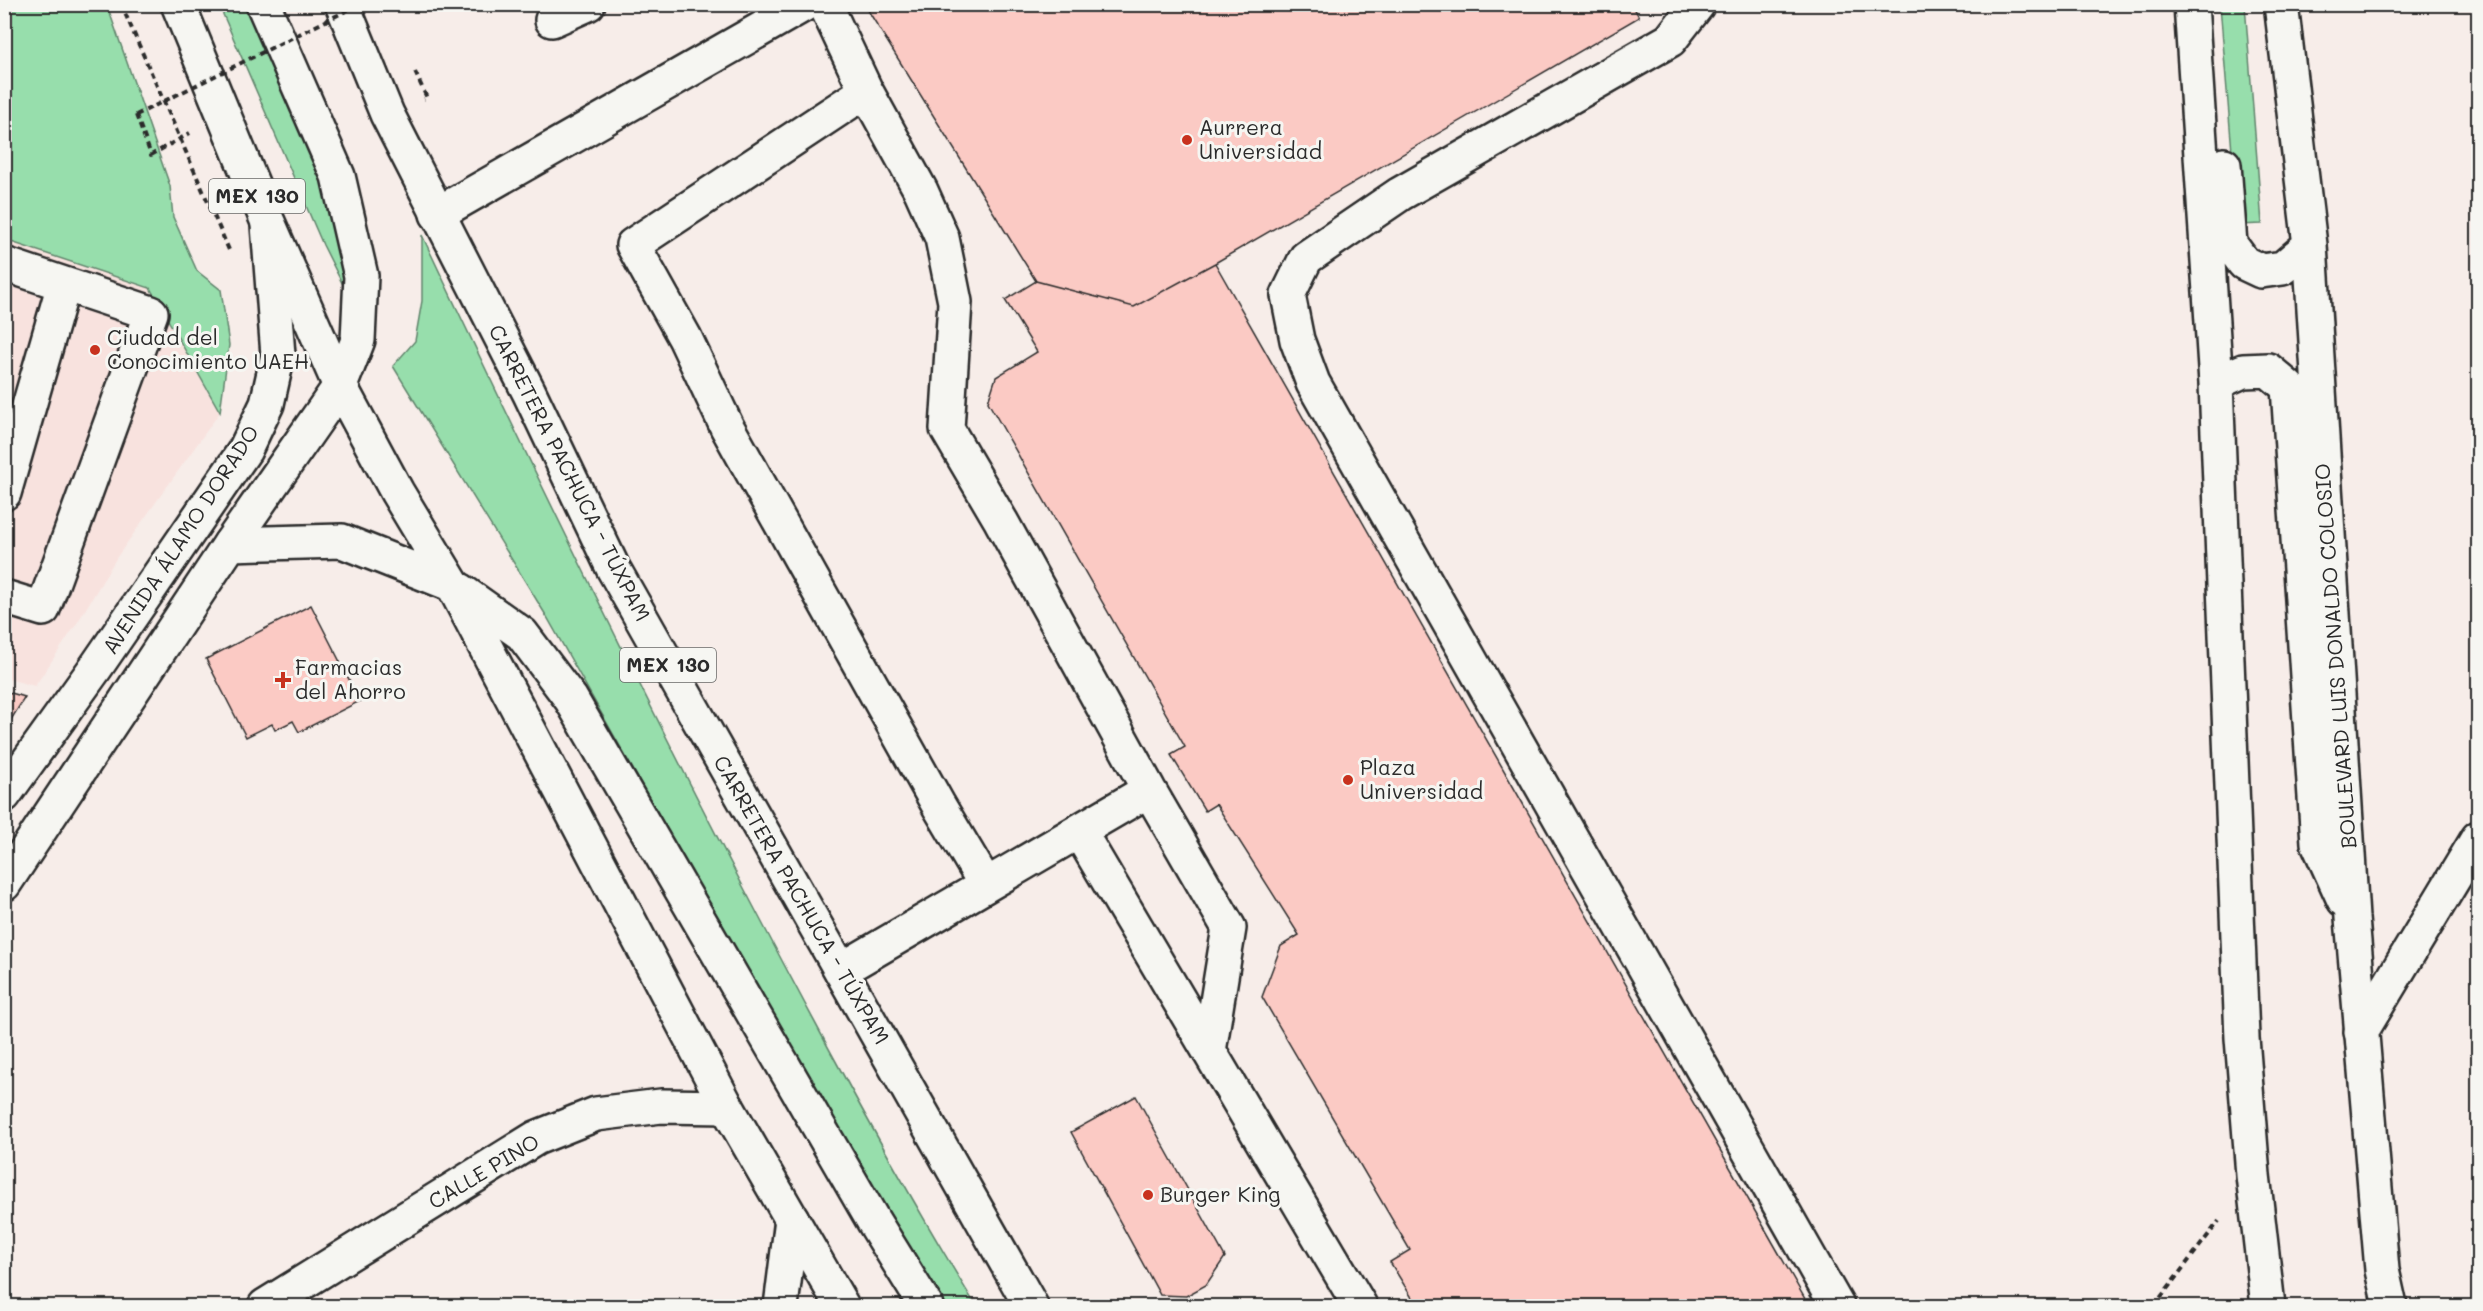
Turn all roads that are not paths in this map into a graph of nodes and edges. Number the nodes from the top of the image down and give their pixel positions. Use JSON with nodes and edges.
{"nodes":[{"id":1,"x":178,"y":4,"type":"edge"},
{"id":2,"x":263,"y":4,"type":"edge"},
{"id":3,"x":342,"y":4,"type":"edge"},
{"id":4,"x":588,"y":4,"type":"edge"},
{"id":5,"x":805,"y":4,"type":"edge"},
{"id":6,"x":825,"y":4,"type":"edge"},
{"id":7,"x":1698,"y":4,"type":"edge"},
{"id":8,"x":2191,"y":4,"type":"edge"},
{"id":9,"x":2210,"y":4,"type":"edge"},
{"id":10,"x":2281,"y":4,"type":"edge"},
{"id":11,"x":552,"y":20,"type":"dead end"},
{"id":12,"x":866,"y":91,"type":"junction"},
{"id":13,"x":437,"y":214,"type":"junction"},
{"id":14,"x":267,"y":220,"type":"junction"},
{"id":15,"x":2310,"y":245,"type":"junction"},
{"id":16,"x":4,"y":264,"type":"edge"},
{"id":17,"x":64,"y":284,"type":"junction"},
{"id":18,"x":2216,"y":383,"type":"junction"},
{"id":19,"x":340,"y":386,"type":"junction"},
{"id":20,"x":4,"y":493,"type":"edge"},
{"id":21,"x":230,"y":544,"type":"junction"},
{"id":22,"x":453,"y":585,"type":"junction"},
{"id":23,"x":4,"y":597,"type":"edge"},
{"id":24,"x":1149,"y":790,"type":"junction"},
{"id":25,"x":4,"y":795,"type":"edge"},
{"id":26,"x":1079,"y":831,"type":"junction"},
{"id":27,"x":2478,"y":838,"type":"edge"},
{"id":28,"x":14,"y":852,"type":"edge"},
{"id":29,"x":4,"y":884,"type":"edge"},
{"id":30,"x":986,"y":885,"type":"junction"},
{"id":31,"x":2352,"y":918,"type":"junction"},
{"id":32,"x":841,"y":970,"type":"junction"},
{"id":33,"x":2361,"y":1032,"type":"junction"},
{"id":34,"x":1209,"y":1051,"type":"junction"},
{"id":35,"x":727,"y":1107,"type":"junction"},
{"id":36,"x":792,"y":1219,"type":"junction"},
{"id":37,"x":265,"y":1306,"type":"edge"},
{"id":38,"x":781,"y":1306,"type":"edge"},
{"id":39,"x":842,"y":1306,"type":"edge"},
{"id":40,"x":926,"y":1306,"type":"edge"},
{"id":41,"x":1031,"y":1306,"type":"edge"},
{"id":42,"x":1360,"y":1306,"type":"edge"},
{"id":43,"x":1837,"y":1306,"type":"edge"},
{"id":44,"x":2268,"y":1306,"type":"edge"},
{"id":45,"x":2390,"y":1306,"type":"edge"}],
"edges":[{"from":1,"to":14,"type":"main road","number":"MEX 130"},
{"from":2,"to":19,"type":"main road"},
{"from":3,"to":13,"type":"main road","name":"CARRETERA PACHUCA - TÚXPAM","number":"MEX 130"},
{"from":4,"to":11,"type":"main road"},
{"from":5,"to":13,"type":"main road"},
{"from":6,"to":12,"type":"main road"},
{"from":7,"to":43,"type":"main road"},
{"from":8,"to":18,"type":"main road"},
{"from":9,"to":15,"type":"main road"},
{"from":10,"to":15,"type":"main road","name":"BOULEVARD LUIS DONALDO COLOSIO"},
{"from":12,"to":24,"type":"main road"},
{"from":12,"to":30,"type":"main road"},
{"from":13,"to":32,"type":"main road","name":"CARRETERA PACHUCA - TÚXPAM","number":"MEX 130"},
{"from":14,"to":19,"type":"main road","number":"MEX 130"},
{"from":14,"to":25,"type":"main road","name":"AVENIDA ÁLAMO DORADO"},
{"from":15,"to":31,"type":"main road","name":"BOULEVARD LUIS DONALDO COLOSIO"},
{"from":16,"to":17,"type":"main road"},
{"from":17,"to":20,"type":"main road"},
{"from":17,"to":23,"type":"main road"},
{"from":18,"to":31,"type":"main road"},
{"from":18,"to":44,"type":"main road"},
{"from":19,"to":21,"type":"main road"},
{"from":19,"to":22,"type":"main road","number":"MEX 130"},
{"from":21,"to":22,"type":"main road","name":"AVENIDA ÁLAMO DORADO"},
{"from":21,"to":28,"type":"main road","name":"AVENIDA ÁLAMO DORADO"},
{"from":22,"to":35,"type":"main road","number":"MEX 130"},
{"from":22,"to":40,"type":"main road"},
{"from":24,"to":26,"type":"main road"},
{"from":24,"to":34,"type":"main road"},
{"from":26,"to":30,"type":"main road"},
{"from":26,"to":34,"type":"main road"},
{"from":27,"to":33,"type":"main road"},
{"from":28,"to":29,"type":"main road","name":"AVENIDA ÁLAMO DORADO"},
{"from":30,"to":32,"type":"main road"},
{"from":31,"to":33,"type":"main road","name":"BOULEVARD LUIS DONALDO COLOSIO"},
{"from":32,"to":41,"type":"main road","name":"CARRETERA PACHUCA - TÚXPAM","number":"MEX 130"},
{"from":33,"to":45,"type":"main road","name":"BOULEVARD LUIS DONALDO COLOSIO"},
{"from":34,"to":42,"type":"main road"},
{"from":35,"to":36,"type":"main road","number":"MEX 130"},
{"from":35,"to":37,"type":"main road","name":"CALLE PINO"},
{"from":36,"to":38,"type":"main road"},
{"from":36,"to":39,"type":"main road","number":"MEX 130"}]}
